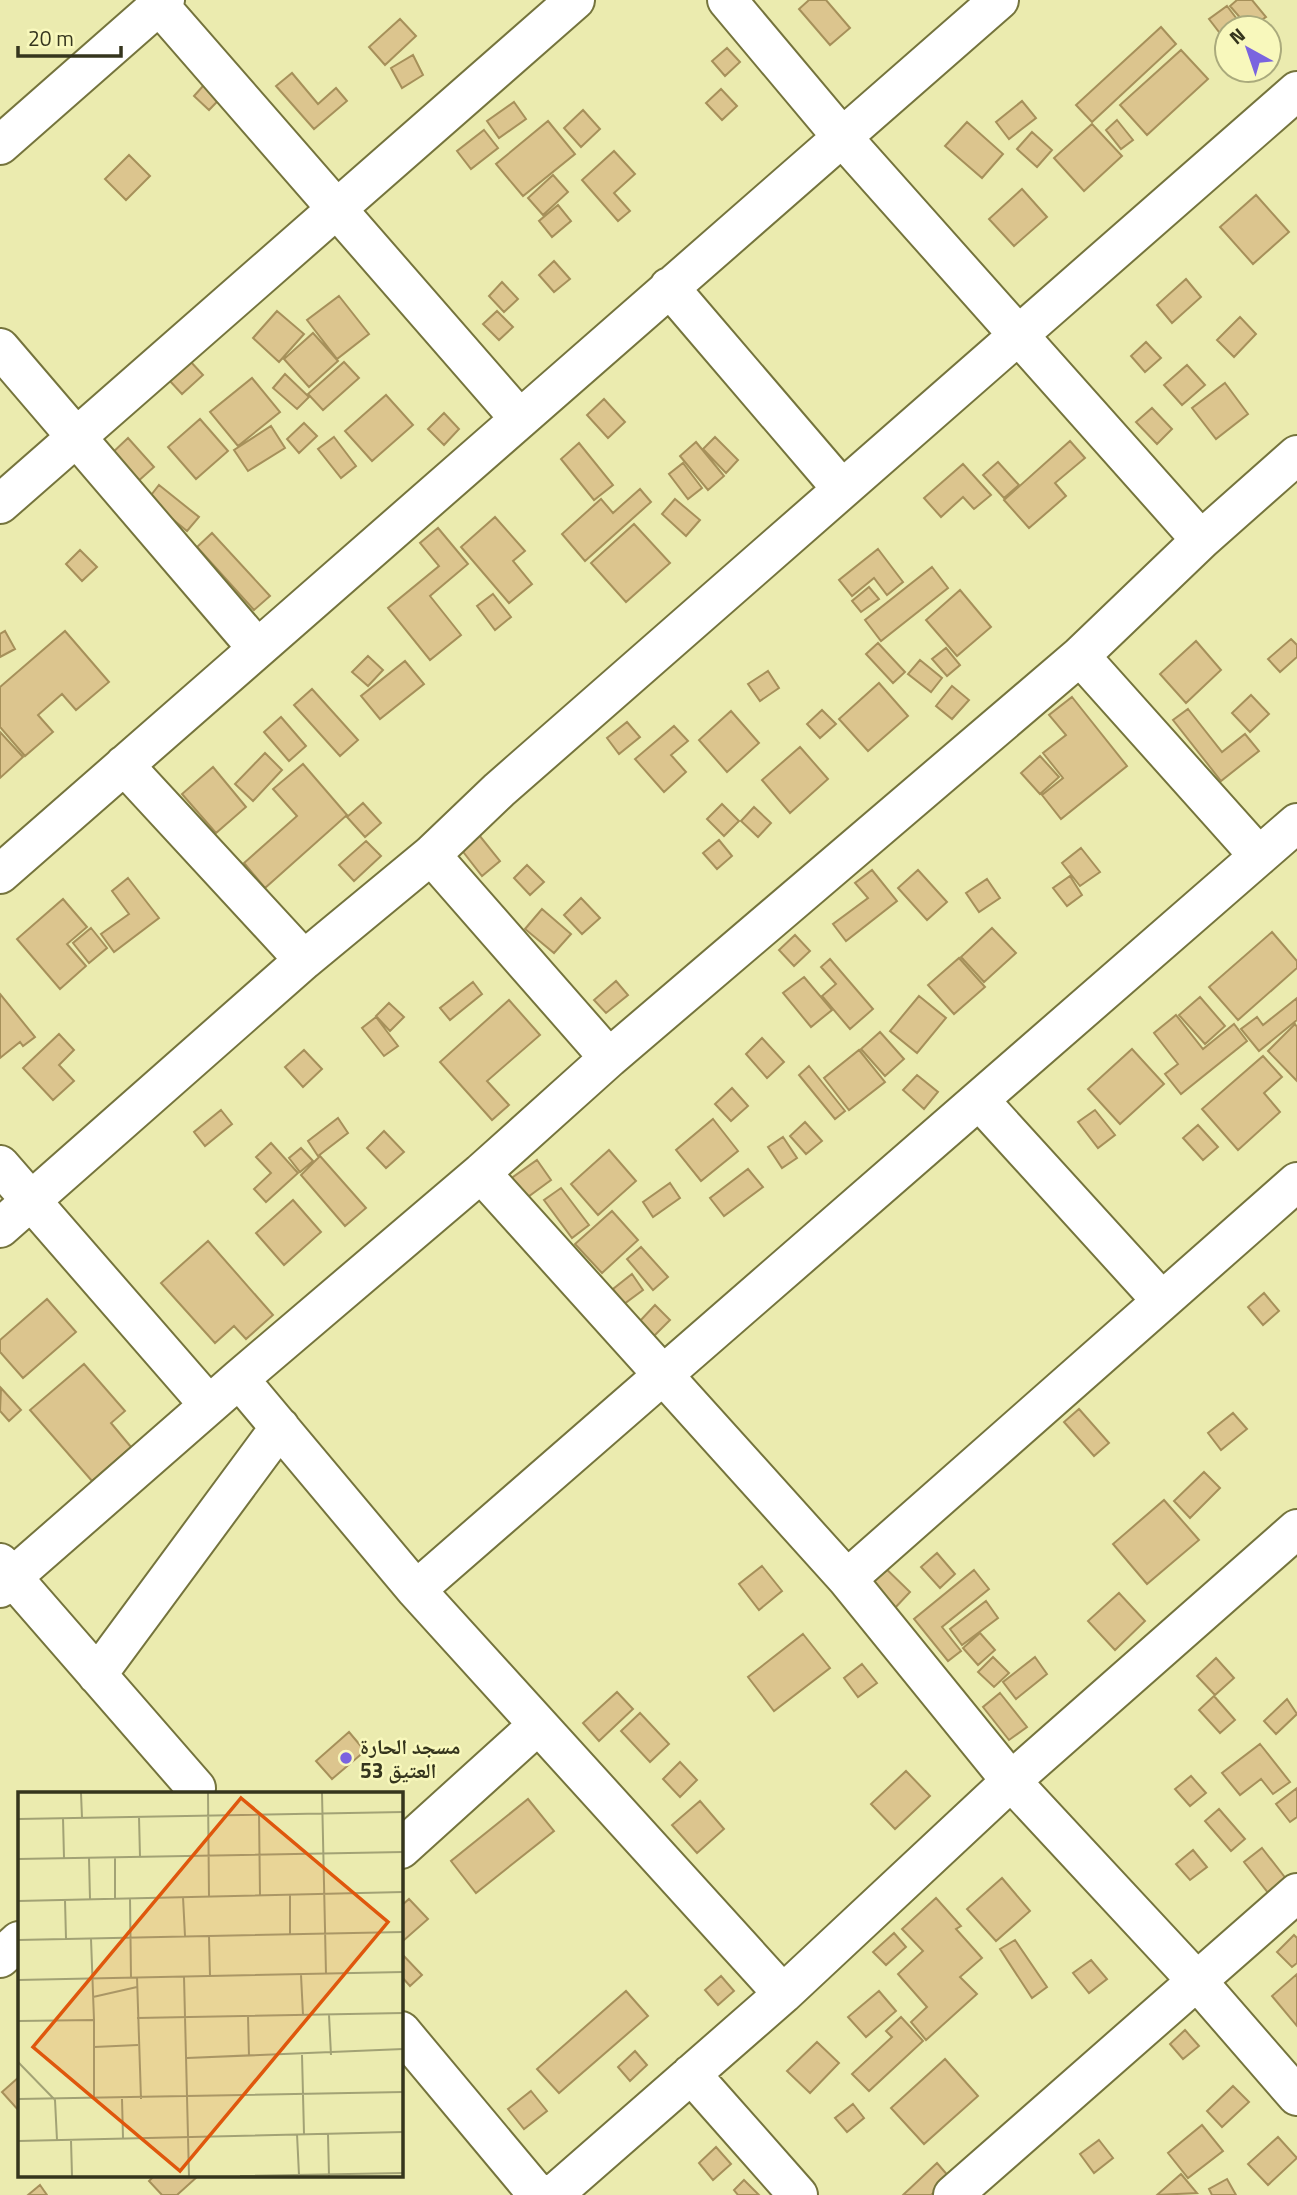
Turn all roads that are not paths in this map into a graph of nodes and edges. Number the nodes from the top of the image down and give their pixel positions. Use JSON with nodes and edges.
{"nodes":[{"id":1,"x":575,"y":0,"type":"edge"},
{"id":2,"x":727,"y":0,"type":"edge"},
{"id":3,"x":999,"y":0,"type":"edge"},
{"id":4,"x":162,"y":2,"type":"edge"},
{"id":5,"x":1297,"y":91,"type":"edge"},
{"id":6,"x":842,"y":137,"type":"junction"},
{"id":7,"x":0,"y":145,"type":"edge"},
{"id":8,"x":336,"y":209,"type":"junction"},
{"id":9,"x":669,"y":287,"type":"junction"},
{"id":10,"x":1019,"y":333,"type":"junction"},
{"id":11,"x":0,"y":348,"type":"edge"},
{"id":12,"x":519,"y":418,"type":"junction"},
{"id":13,"x":76,"y":437,"type":"junction"},
{"id":14,"x":1297,"y":455,"type":"edge"},
{"id":15,"x":842,"y":489,"type":"junction"},
{"id":16,"x":0,"y":504,"type":"edge"},
{"id":17,"x":1201,"y":540,"type":"junction"},
{"id":18,"x":257,"y":648,"type":"junction"},
{"id":19,"x":1080,"y":656,"type":"junction"},
{"id":20,"x":124,"y":765,"type":"junction"},
{"id":21,"x":1297,"y":823,"type":"edge"},
{"id":22,"x":430,"y":855,"type":"junction"},
{"id":23,"x":1259,"y":856,"type":"junction"},
{"id":24,"x":0,"y":874,"type":"edge"},
{"id":25,"x":304,"y":960,"type":"junction"},
{"id":26,"x":609,"y":1058,"type":"junction"},
{"id":27,"x":979,"y":1100,"type":"junction"},
{"id":28,"x":0,"y":1164,"type":"edge"},
{"id":29,"x":481,"y":1173,"type":"junction"},
{"id":30,"x":1297,"y":1182,"type":"edge"},
{"id":31,"x":31,"y":1200,"type":"junction"},
{"id":32,"x":0,"y":1228,"type":"edge"},
{"id":33,"x":1162,"y":1301,"type":"junction"},
{"id":34,"x":663,"y":1375,"type":"junction"},
{"id":35,"x":239,"y":1379,"type":"junction"},
{"id":36,"x":209,"y":1405,"type":"junction"},
{"id":37,"x":280,"y":1427,"type":"junction"},
{"id":38,"x":1297,"y":1529,"type":"edge"},
{"id":39,"x":4,"y":1576,"type":"edge"},
{"id":40,"x":847,"y":1579,"type":"junction"},
{"id":41,"x":416,"y":1590,"type":"junction"},
{"id":42,"x":97,"y":1675,"type":"junction"},
{"id":43,"x":538,"y":1726,"type":"junction"},
{"id":44,"x":1011,"y":1781,"type":"junction"},
{"id":45,"x":195,"y":1792,"type":"edge"},
{"id":46,"x":402,"y":1848,"type":"edge"},
{"id":47,"x":1297,"y":1893,"type":"edge"},
{"id":48,"x":18,"y":1942,"type":"edge"},
{"id":49,"x":0,"y":1958,"type":"edge"},
{"id":50,"x":1197,"y":1981,"type":"junction"},
{"id":51,"x":783,"y":1994,"type":"junction"},
{"id":52,"x":402,"y":2032,"type":"edge"},
{"id":53,"x":691,"y":2074,"type":"junction"},
{"id":54,"x":1297,"y":2096,"type":"edge"},
{"id":55,"x":538,"y":2195,"type":"edge"},
{"id":56,"x":553,"y":2195,"type":"edge"},
{"id":57,"x":798,"y":2195,"type":"edge"},
{"id":58,"x":953,"y":2195,"type":"edge"}],
"edges":[{"from":1,"to":8,"type":"street"},
{"from":2,"to":6,"type":"street"},
{"from":3,"to":6,"type":"street"},
{"from":4,"to":7,"type":"street"},
{"from":4,"to":8,"type":"street"},
{"from":5,"to":10,"type":"street"},
{"from":6,"to":9,"type":"street"},
{"from":6,"to":10,"type":"street"},
{"from":8,"to":12,"type":"street"},
{"from":8,"to":13,"type":"street"},
{"from":9,"to":12,"type":"street"},
{"from":9,"to":15,"type":"street"},
{"from":10,"to":15,"type":"street"},
{"from":10,"to":17,"type":"street"},
{"from":11,"to":13,"type":"street"},
{"from":12,"to":18,"type":"street"},
{"from":13,"to":16,"type":"street"},
{"from":13,"to":18,"type":"street"},
{"from":14,"to":17,"type":"street"},
{"from":15,"to":22,"type":"street"},
{"from":17,"to":19,"type":"street"},
{"from":18,"to":20,"type":"street"},
{"from":19,"to":23,"type":"street"},
{"from":19,"to":26,"type":"street"},
{"from":20,"to":24,"type":"street"},
{"from":20,"to":25,"type":"street"},
{"from":21,"to":23,"type":"street"},
{"from":22,"to":25,"type":"street"},
{"from":22,"to":26,"type":"street"},
{"from":23,"to":27,"type":"street"},
{"from":25,"to":31,"type":"street"},
{"from":26,"to":29,"type":"street"},
{"from":27,"to":33,"type":"street"},
{"from":27,"to":34,"type":"street"},
{"from":28,"to":31,"type":"street"},
{"from":29,"to":34,"type":"street"},
{"from":29,"to":35,"type":"street"},
{"from":30,"to":33,"type":"street"},
{"from":31,"to":32,"type":"street"},
{"from":31,"to":36,"type":"street"},
{"from":33,"to":40,"type":"street"},
{"from":34,"to":40,"type":"street"},
{"from":34,"to":41,"type":"street"},
{"from":35,"to":36,"type":"street"},
{"from":35,"to":37,"type":"street"},
{"from":36,"to":39,"type":"street"},
{"from":37,"to":41,"type":"street"},
{"from":37,"to":42,"type":"street"},
{"from":38,"to":44,"type":"street"},
{"from":39,"to":42,"type":"street"},
{"from":40,"to":44,"type":"street"},
{"from":41,"to":43,"type":"street"},
{"from":42,"to":45,"type":"street"},
{"from":43,"to":46,"type":"street"},
{"from":43,"to":51,"type":"street"},
{"from":44,"to":50,"type":"street"},
{"from":44,"to":51,"type":"street"},
{"from":47,"to":50,"type":"street"},
{"from":48,"to":49,"type":"street"},
{"from":50,"to":54,"type":"street"},
{"from":50,"to":58,"type":"street"},
{"from":51,"to":53,"type":"street"},
{"from":52,"to":55,"type":"street"},
{"from":53,"to":56,"type":"street"},
{"from":53,"to":57,"type":"street"}]}
